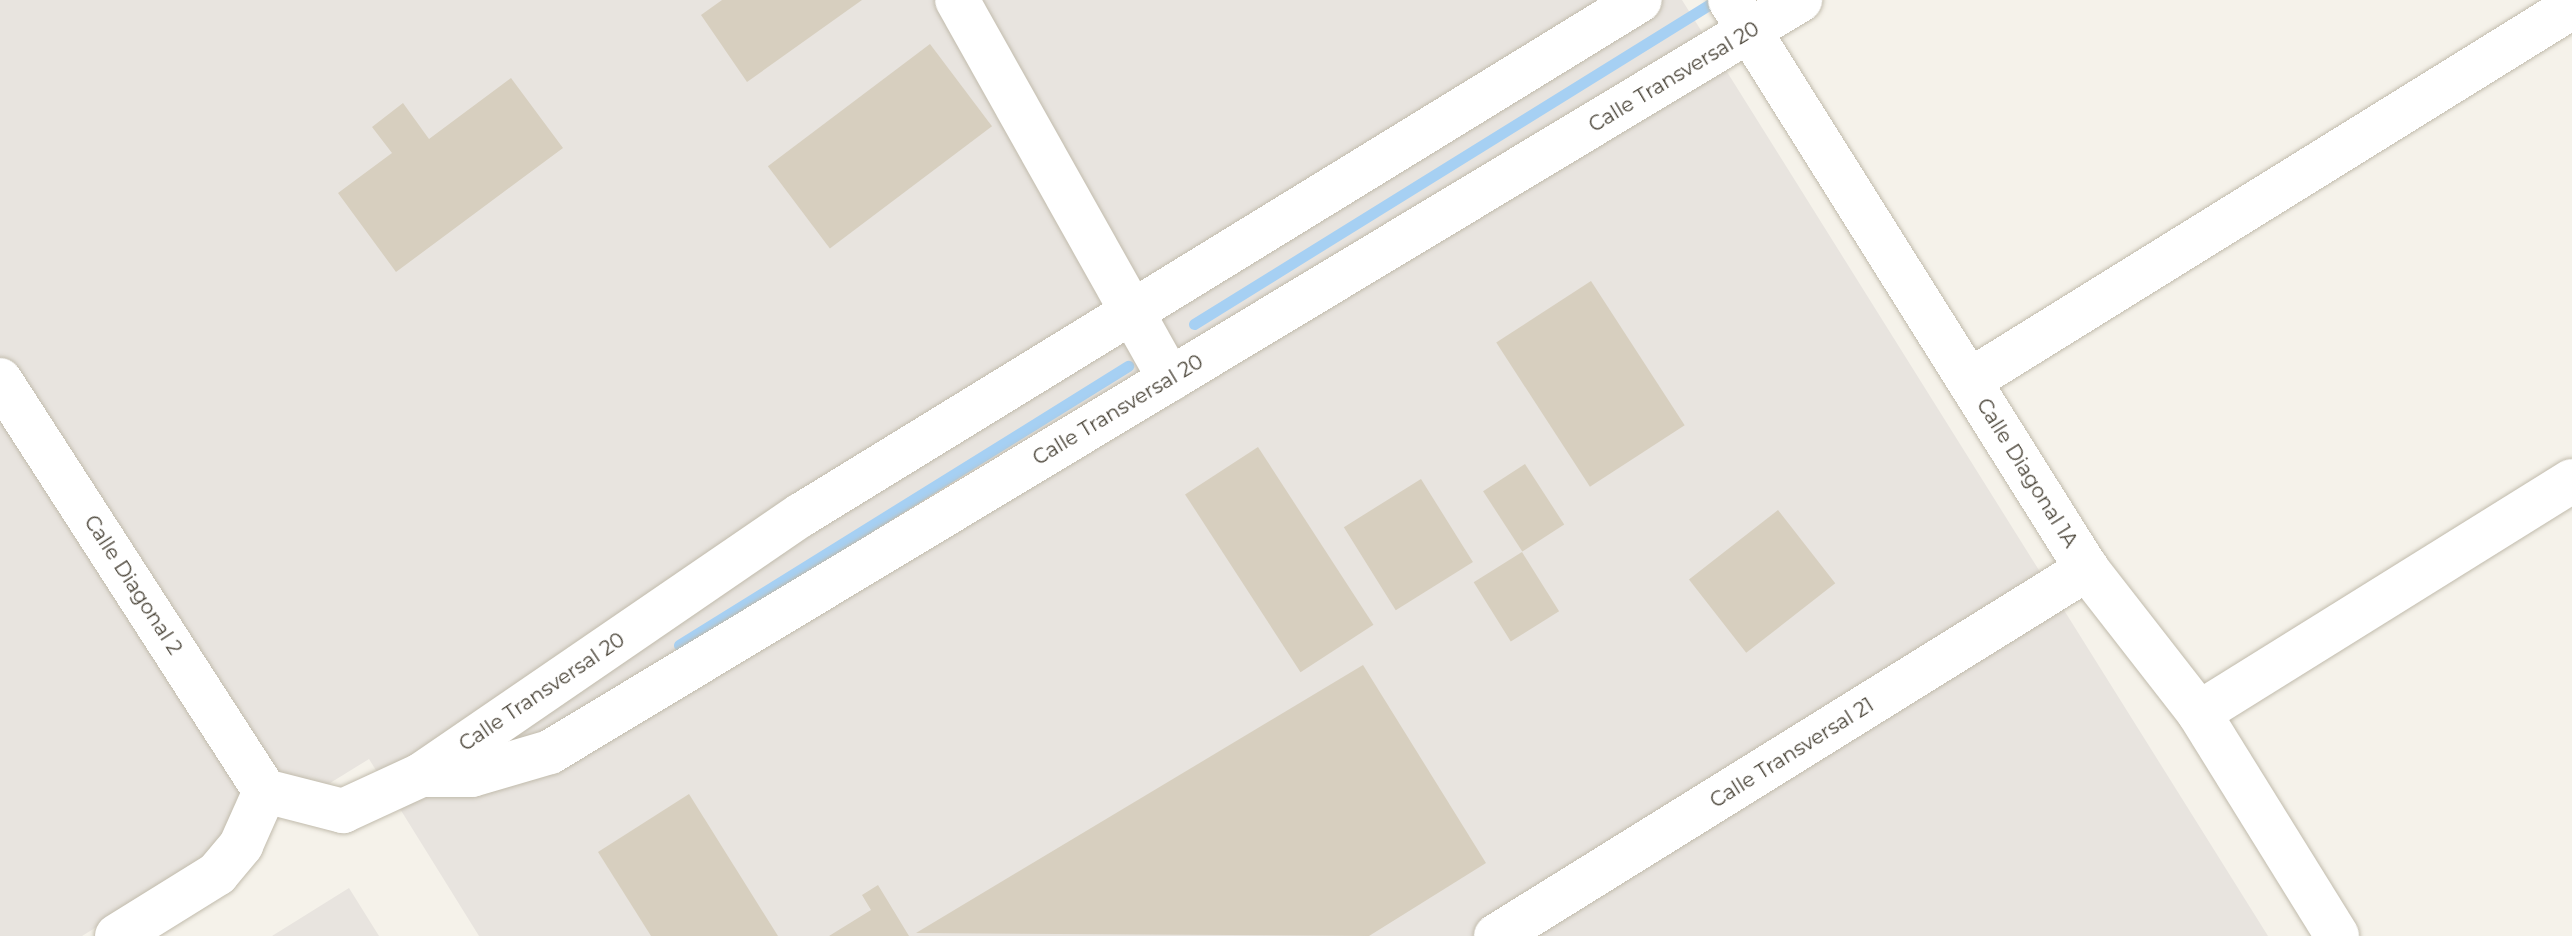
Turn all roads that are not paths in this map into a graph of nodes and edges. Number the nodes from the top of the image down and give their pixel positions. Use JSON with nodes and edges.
{"nodes":[{"id":1,"x":957,"y":0,"type":"edge"},
{"id":2,"x":1640,"y":0,"type":"edge"},
{"id":3,"x":1800,"y":0,"type":"edge"},
{"id":4,"x":2572,"y":7,"type":"edge"},
{"id":5,"x":1740,"y":16,"type":"edge"},
{"id":6,"x":1132,"y":316,"type":"junction"},
{"id":7,"x":1170,"y":379,"type":"junction"},
{"id":8,"x":0,"y":380,"type":"edge"},
{"id":9,"x":1969,"y":381,"type":"junction"},
{"id":10,"x":2572,"y":481,"type":"edge"},
{"id":11,"x":2087,"y":569,"type":"junction"},
{"id":12,"x":2199,"y":713,"type":"junction"},
{"id":13,"x":421,"y":775,"type":"junction"},
{"id":14,"x":265,"y":791,"type":"junction"},
{"id":15,"x":117,"y":936,"type":"edge"},
{"id":16,"x":1496,"y":936,"type":"edge"},
{"id":17,"x":2337,"y":936,"type":"edge"}],
"edges":[{"from":1,"to":6,"type":"street"},
{"from":2,"to":6,"type":"street","name":"Calle Transversal 20"},
{"from":3,"to":5,"type":"street","name":"Calle Transversal 20"},
{"from":4,"to":9,"type":"street"},
{"from":5,"to":7,"type":"street","name":"Calle Transversal 20"},
{"from":5,"to":9,"type":"street","name":"Calle Diagonal 1A"},
{"from":6,"to":7,"type":"street"},
{"from":6,"to":13,"type":"street","name":"Calle Transversal 20"},
{"from":7,"to":13,"type":"street","name":"Calle Transversal 20"},
{"from":8,"to":14,"type":"street","name":"Calle Diagonal 2"},
{"from":9,"to":11,"type":"street","name":"Calle Diagonal 1A"},
{"from":10,"to":12,"type":"street"},
{"from":11,"to":12,"type":"street","name":"Calle Diagonal 1A"},
{"from":11,"to":16,"type":"street","name":"Calle Transversal 21"},
{"from":12,"to":17,"type":"street","name":"Calle Diagonal 1A"},
{"from":13,"to":14,"type":"street","name":"Calle Transversal 20"},
{"from":14,"to":15,"type":"street"}]}
